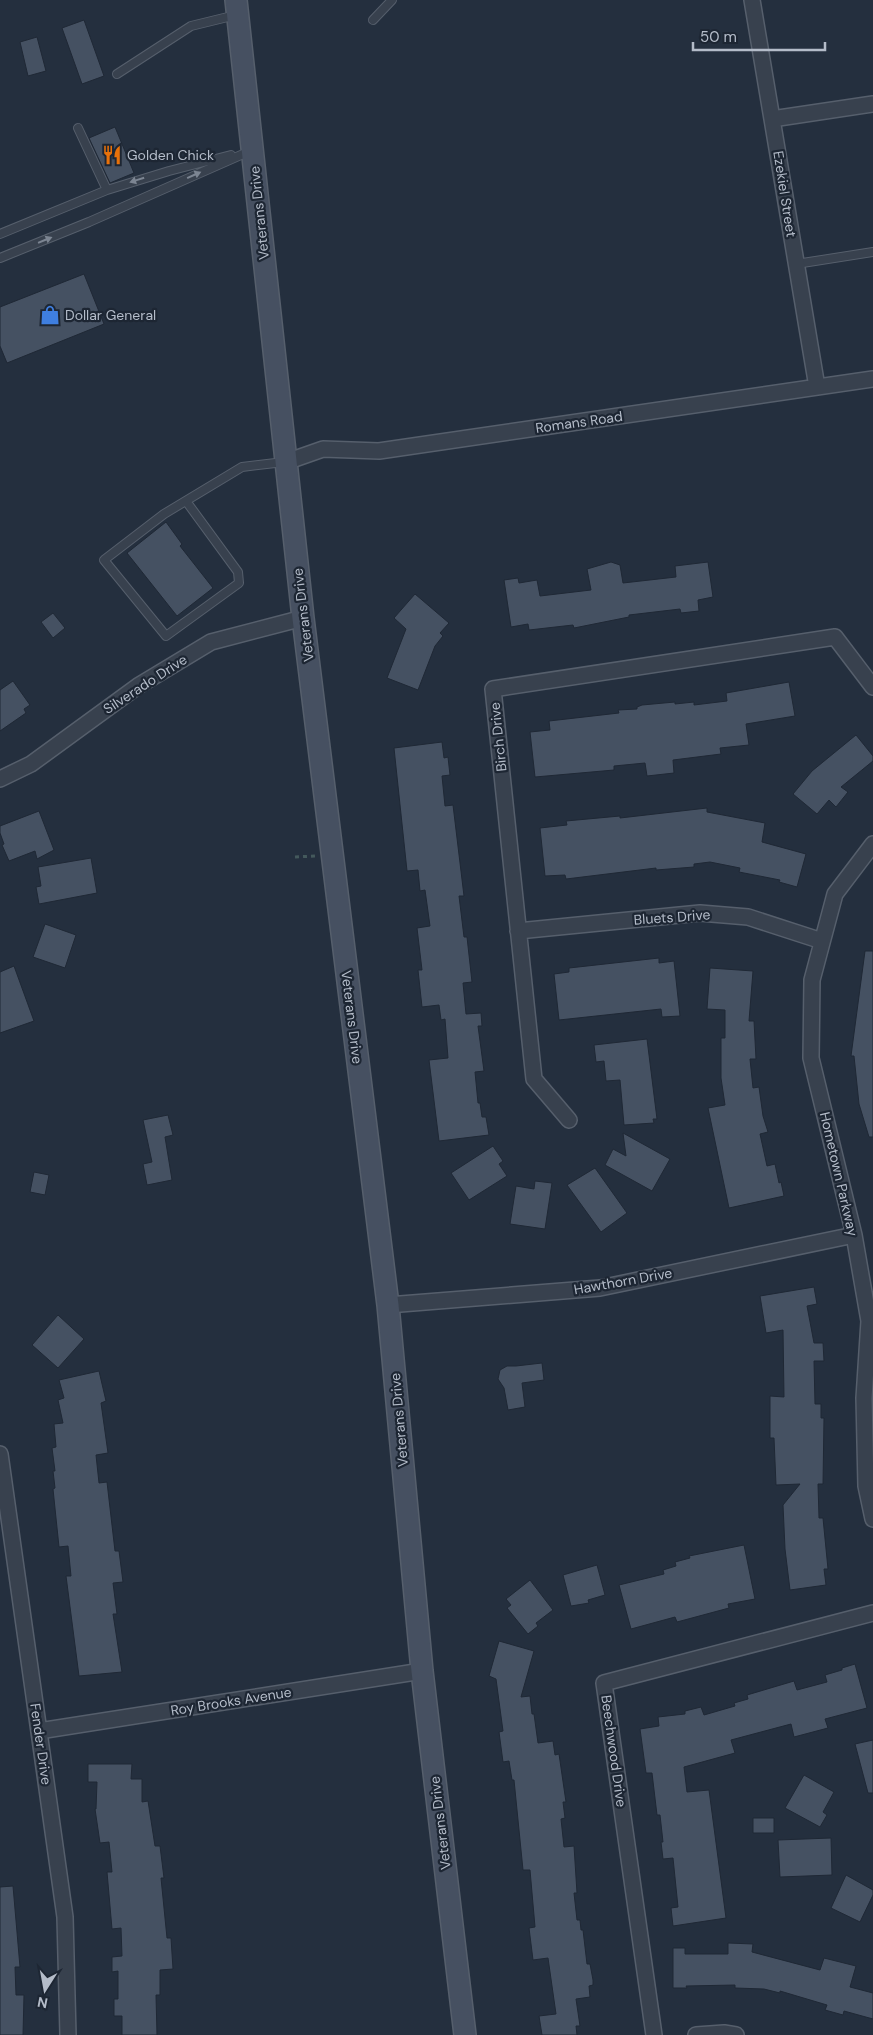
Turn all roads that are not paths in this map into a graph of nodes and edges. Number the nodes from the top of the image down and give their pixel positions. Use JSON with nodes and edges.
{"nodes":[{"id":1,"x":392,"y":0,"type":"edge"},
{"id":2,"x":752,"y":0,"type":"edge"},
{"id":3,"x":385,"y":3,"type":"edge"},
{"id":4,"x":237,"y":7,"type":"edge"},
{"id":5,"x":373,"y":20,"type":"dead end"},
{"id":6,"x":117,"y":74,"type":"dead end"},
{"id":7,"x":873,"y":104,"type":"edge"},
{"id":8,"x":772,"y":119,"type":"junction"},
{"id":9,"x":78,"y":128,"type":"dead end"},
{"id":10,"x":252,"y":150,"type":"junction"},
{"id":11,"x":107,"y":190,"type":"junction"},
{"id":12,"x":0,"y":234,"type":"edge"},
{"id":13,"x":873,"y":252,"type":"edge"},
{"id":14,"x":0,"y":258,"type":"edge"},
{"id":15,"x":796,"y":264,"type":"junction"},
{"id":16,"x":873,"y":379,"type":"edge"},
{"id":17,"x":817,"y":387,"type":"junction"},
{"id":18,"x":286,"y":462,"type":"junction"},
{"id":19,"x":186,"y":501,"type":"junction"},
{"id":20,"x":303,"y":618,"type":"junction"},
{"id":21,"x":873,"y":687,"type":"edge"},
{"id":22,"x":0,"y":779,"type":"edge"},
{"id":23,"x":873,"y":844,"type":"edge"},
{"id":24,"x":518,"y":931,"type":"junction"},
{"id":25,"x":822,"y":942,"type":"junction"},
{"id":26,"x":569,"y":1120,"type":"dead end"},
{"id":27,"x":854,"y":1235,"type":"junction"},
{"id":28,"x":388,"y":1305,"type":"junction"},
{"id":29,"x":869,"y":1427,"type":"edge"},
{"id":30,"x":0,"y":1454,"type":"edge"},
{"id":31,"x":873,"y":1519,"type":"edge"},
{"id":32,"x":873,"y":1613,"type":"edge"},
{"id":33,"x":422,"y":1671,"type":"junction"},
{"id":34,"x":39,"y":1731,"type":"junction"},
{"id":35,"x":68,"y":2035,"type":"edge"},
{"id":36,"x":466,"y":2035,"type":"edge"},
{"id":37,"x":654,"y":2035,"type":"edge"},
{"id":38,"x":696,"y":2035,"type":"edge"},
{"id":39,"x":736,"y":2035,"type":"edge"}],
"edges":[{"from":1,"to":3,"type":"lane"},
{"from":2,"to":8,"type":"street","name":"Ezekiel Street"},
{"from":3,"to":5,"type":"lane"},
{"from":4,"to":6,"type":"lane"},
{"from":4,"to":10,"type":"main road","name":"Veterans Drive"},
{"from":7,"to":8,"type":"street"},
{"from":8,"to":15,"type":"street","name":"Ezekiel Street"},
{"from":9,"to":11,"type":"lane"},
{"from":10,"to":11,"type":"lane","one_way":true},
{"from":14,"to":10,"type":"lane","one_way":true},
{"from":10,"to":18,"type":"main road","name":"Veterans Drive"},
{"from":11,"to":12,"type":"lane"},
{"from":13,"to":15,"type":"lane"},
{"from":15,"to":17,"type":"street","name":"Ezekiel Street"},
{"from":16,"to":17,"type":"street","name":"Romans Road"},
{"from":17,"to":18,"type":"street","name":"Romans Road"},
{"from":18,"to":19,"type":"lane"},
{"from":18,"to":20,"type":"main road","name":"Veterans Drive"},
{"from":19,"to":19,"type":"lane"},
{"from":20,"to":22,"type":"street","name":"Silverado Drive"},
{"from":20,"to":28,"type":"main road","name":"Veterans Drive"},
{"from":21,"to":24,"type":"street","name":"Birch Drive"},
{"from":23,"to":25,"type":"street","name":"Hometown Parkway"},
{"from":24,"to":25,"type":"street","name":"Bluets Drive"},
{"from":24,"to":26,"type":"street","name":"Birch Drive"},
{"from":25,"to":27,"type":"street","name":"Hometown Parkway"},
{"from":27,"to":28,"type":"street","name":"Hawthorn Drive"},
{"from":27,"to":29,"type":"street","name":"Hometown Parkway"},
{"from":28,"to":33,"type":"main road","name":"Veterans Drive"},
{"from":29,"to":31,"type":"street","name":"Hometown Parkway"},
{"from":30,"to":34,"type":"street","name":"Fender Drive"},
{"from":32,"to":37,"type":"street","name":"Beechwood Drive"},
{"from":33,"to":34,"type":"street","name":"Roy Brooks Avenue"},
{"from":33,"to":36,"type":"main road","name":"Veterans Drive"},
{"from":34,"to":35,"type":"street","name":"Fender Drive"},
{"from":38,"to":39,"type":"street"}]}
